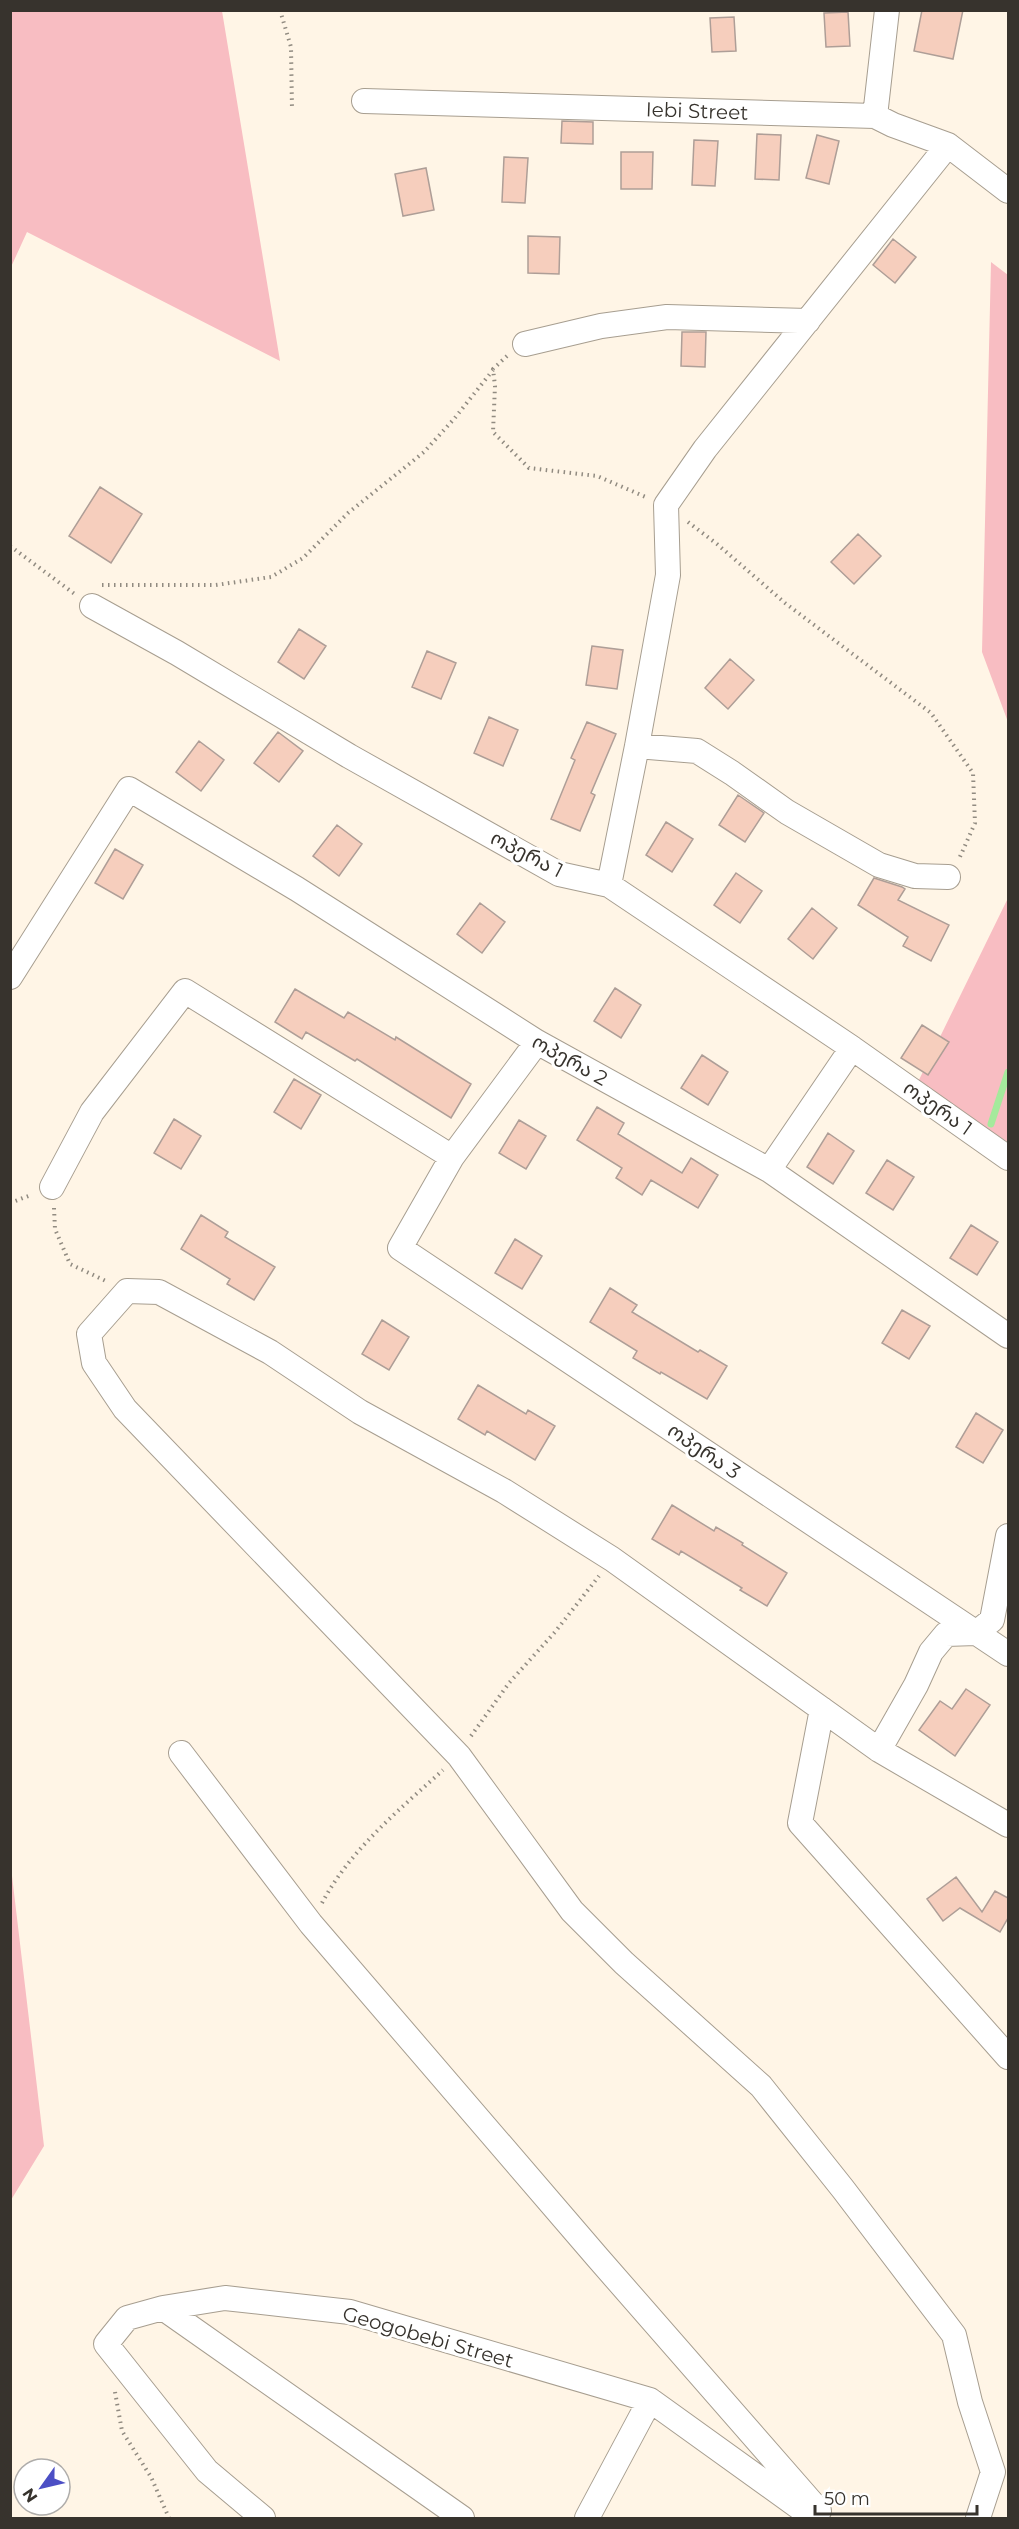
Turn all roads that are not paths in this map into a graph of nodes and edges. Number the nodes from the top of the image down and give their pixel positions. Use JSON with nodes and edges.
{"nodes":[{"id":1,"x":887,"y":10,"type":"edge"},
{"id":2,"x":364,"y":101,"type":"dead end"},
{"id":3,"x":875,"y":116,"type":"junction"},
{"id":4,"x":948,"y":145,"type":"junction"},
{"id":5,"x":1008,"y":191,"type":"edge"},
{"id":6,"x":808,"y":321,"type":"junction"},
{"id":7,"x":525,"y":344,"type":"road end"},
{"id":8,"x":92,"y":606,"type":"road end"},
{"id":9,"x":637,"y":746,"type":"junction"},
{"id":10,"x":948,"y":877,"type":"road end"},
{"id":11,"x":609,"y":885,"type":"junction"},
{"id":12,"x":10,"y":977,"type":"edge"},
{"id":13,"x":537,"y":1042,"type":"junction"},
{"id":14,"x":852,"y":1048,"type":"junction"},
{"id":15,"x":452,"y":1157,"type":"junction"},
{"id":16,"x":1008,"y":1158,"type":"edge"},
{"id":17,"x":769,"y":1170,"type":"junction"},
{"id":18,"x":52,"y":1187,"type":"road end"},
{"id":19,"x":1008,"y":1336,"type":"edge"},
{"id":20,"x":1008,"y":1536,"type":"edge"},
{"id":21,"x":976,"y":1633,"type":"junction"},
{"id":22,"x":1008,"y":1653,"type":"edge"},
{"id":23,"x":822,"y":1709,"type":"junction"},
{"id":24,"x":879,"y":1750,"type":"junction"},
{"id":25,"x":181,"y":1753,"type":"dead end"},
{"id":26,"x":1008,"y":1825,"type":"edge"},
{"id":27,"x":1008,"y":2057,"type":"edge"},
{"id":28,"x":163,"y":2308,"type":"junction"},
{"id":29,"x":650,"y":2400,"type":"junction"},
{"id":30,"x":263,"y":2518,"type":"edge"},
{"id":31,"x":462,"y":2518,"type":"edge"},
{"id":32,"x":586,"y":2518,"type":"edge"},
{"id":33,"x":814,"y":2518,"type":"edge"},
{"id":34,"x":826,"y":2518,"type":"edge"},
{"id":35,"x":978,"y":2518,"type":"edge"}],
"edges":[{"from":1,"to":3,"type":"street"},
{"from":2,"to":3,"type":"street","name":"Iebi Street"},
{"from":3,"to":4,"type":"street","name":"Iebi Street"},
{"from":4,"to":5,"type":"street","name":"Iebi Street"},
{"from":4,"to":6,"type":"street"},
{"from":6,"to":7,"type":"street"},
{"from":6,"to":9,"type":"street"},
{"from":8,"to":11,"type":"street","name":"ოპერა 1"},
{"from":9,"to":10,"type":"street"},
{"from":9,"to":11,"type":"street"},
{"from":11,"to":14,"type":"street","name":"ოპერა 1"},
{"from":12,"to":13,"type":"street","name":"ოპერა 2"},
{"from":13,"to":15,"type":"street"},
{"from":13,"to":17,"type":"street","name":"ოპერა 2"},
{"from":14,"to":16,"type":"street","name":"ოპერა 1"},
{"from":14,"to":17,"type":"street"},
{"from":15,"to":18,"type":"street"},
{"from":15,"to":21,"type":"street","name":"ოპერა 3"},
{"from":17,"to":19,"type":"street","name":"ოპერა 2"},
{"from":20,"to":21,"type":"street"},
{"from":21,"to":22,"type":"street","name":"ოპერა 3"},
{"from":21,"to":24,"type":"street"},
{"from":23,"to":24,"type":"street"},
{"from":23,"to":27,"type":"street"},
{"from":23,"to":35,"type":"street"},
{"from":24,"to":26,"type":"street"},
{"from":25,"to":34,"type":"street"},
{"from":28,"to":29,"type":"street","name":"Geogobebi Street"},
{"from":28,"to":30,"type":"street","name":"Geogobebi Street"},
{"from":28,"to":31,"type":"street"},
{"from":29,"to":32,"type":"street"},
{"from":29,"to":33,"type":"street","name":"Geogobebi Street"}]}
